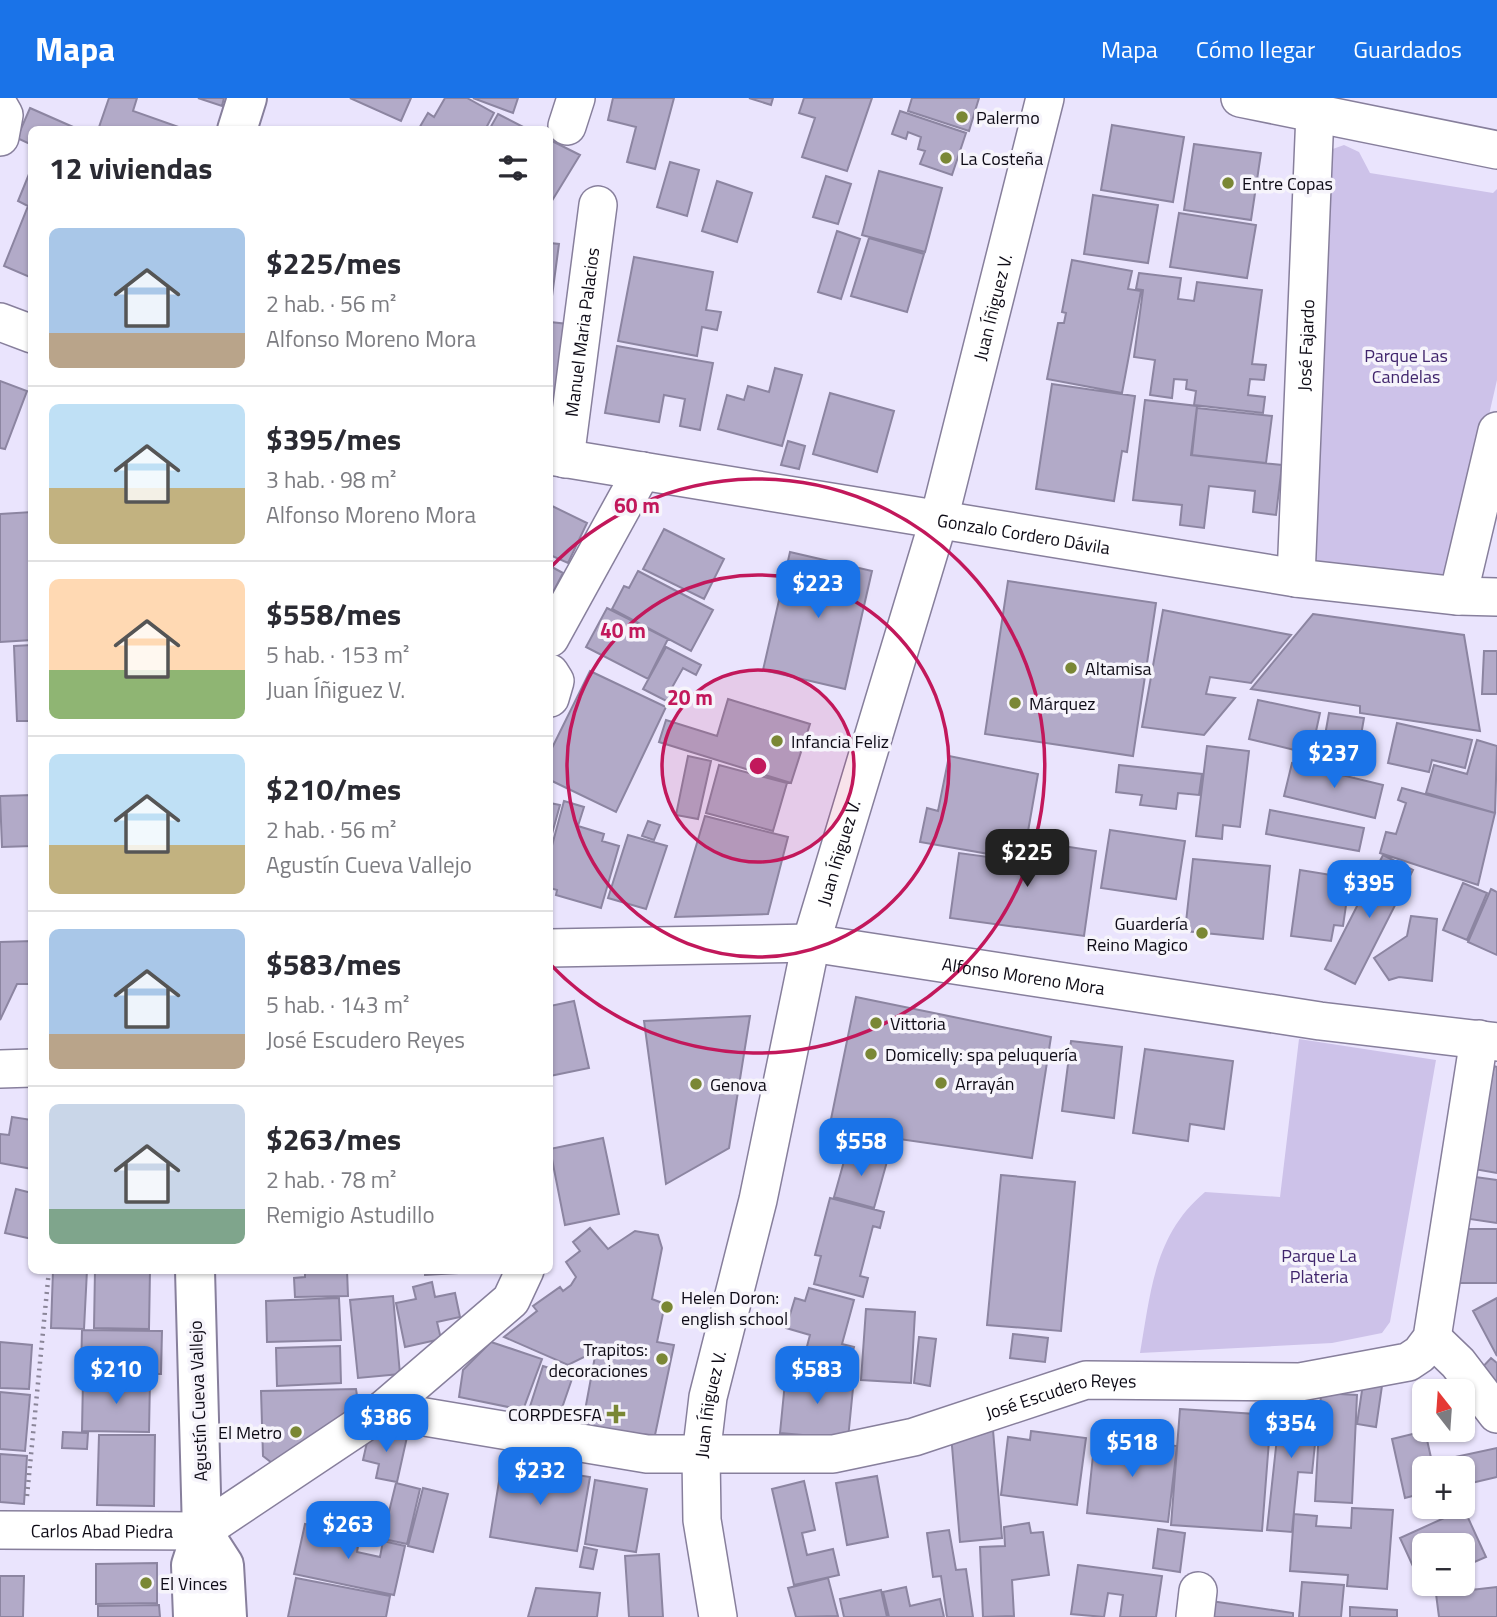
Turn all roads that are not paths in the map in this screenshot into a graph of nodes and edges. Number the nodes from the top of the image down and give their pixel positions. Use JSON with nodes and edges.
{"nodes":[{"id":1,"x":247,"y":98,"type":"edge"},
{"id":2,"x":1045,"y":98,"type":"edge"},
{"id":3,"x":1240,"y":98,"type":"edge"},
{"id":4,"x":0,"y":108,"type":"edge"},
{"id":5,"x":1315,"y":113,"type":"junction"},
{"id":6,"x":238,"y":126,"type":"edge"},
{"id":7,"x":0,"y":137,"type":"edge"},
{"id":8,"x":1497,"y":150,"type":"edge"},
{"id":9,"x":598,"y":205,"type":"dead end"},
{"id":10,"x":0,"y":322,"type":"edge"},
{"id":11,"x":28,"y":332,"type":"edge"},
{"id":12,"x":1497,"y":431,"type":"edge"},
{"id":13,"x":557,"y":457,"type":"edge"},
{"id":14,"x":642,"y":471,"type":"junction"},
{"id":15,"x":939,"y":519,"type":"junction"},
{"id":16,"x":1296,"y":578,"type":"junction"},
{"id":17,"x":1458,"y":596,"type":"junction"},
{"id":18,"x":1497,"y":597,"type":"edge"},
{"id":19,"x":553,"y":633,"type":"edge"},
{"id":20,"x":811,"y":943,"type":"junction"},
{"id":21,"x":553,"y":948,"type":"edge"},
{"id":22,"x":1488,"y":1041,"type":"edge"},
{"id":23,"x":28,"y":1068,"type":"edge"},
{"id":24,"x":0,"y":1069,"type":"edge"},
{"id":25,"x":195,"y":1274,"type":"edge"},
{"id":26,"x":523,"y":1274,"type":"edge"},
{"id":27,"x":1432,"y":1338,"type":"junction"},
{"id":28,"x":383,"y":1410,"type":"junction"},
{"id":29,"x":1497,"y":1414,"type":"edge"},
{"id":30,"x":701,"y":1456,"type":"junction"},
{"id":31,"x":12,"y":1531,"type":"edge"},
{"id":32,"x":202,"y":1531,"type":"junction"},
{"id":33,"x":193,"y":1617,"type":"edge"},
{"id":34,"x":227,"y":1617,"type":"edge"},
{"id":35,"x":718,"y":1617,"type":"edge"}],
"edges":[{"from":1,"to":6,"type":"street"},
{"from":2,"to":15,"type":"street","name":"Juan Íñiguez V."},
{"from":3,"to":5,"type":"street"},
{"from":4,"to":7,"type":"street"},
{"from":5,"to":8,"type":"street"},
{"from":5,"to":16,"type":"street","name":"José Fajardo"},
{"from":9,"to":13,"type":"street","name":"Manuel Maria Palacios"},
{"from":10,"to":11,"type":"street"},
{"from":12,"to":17,"type":"street"},
{"from":13,"to":14,"type":"street","name":"Gonzalo Cordero Dávila"},
{"from":14,"to":15,"type":"street","name":"Gonzalo Cordero Dávila"},
{"from":14,"to":19,"type":"street"},
{"from":15,"to":16,"type":"street","name":"Gonzalo Cordero Dávila"},
{"from":15,"to":20,"type":"street","name":"Juan Íñiguez V."},
{"from":16,"to":17,"type":"street","name":"Gonzalo Cordero Dávila"},
{"from":17,"to":18,"type":"street","name":"Gonzalo Cordero Dávila"},
{"from":20,"to":21,"type":"street","name":"Alfonso Moreno Mora"},
{"from":20,"to":22,"type":"street","name":"Alfonso Moreno Mora"},
{"from":20,"to":30,"type":"street","name":"Juan Íñiguez V."},
{"from":22,"to":27,"type":"street"},
{"from":23,"to":24,"type":"street"},
{"from":25,"to":32,"type":"street","name":"Agustín Cueva Vallejo"},
{"from":26,"to":28,"type":"street"},
{"from":27,"to":29,"type":"street"},
{"from":27,"to":30,"type":"street","name":"José Escudero Reyes"},
{"from":28,"to":30,"type":"street","name":"José Escudero Reyes"},
{"from":28,"to":32,"type":"street"},
{"from":30,"to":35,"type":"street","name":"Juan Íñiguez V."},
{"from":31,"to":32,"type":"street","name":"Carlos Abad Piedra"},
{"from":32,"to":33,"type":"street","name":"Agustín Cueva Vallejo"},
{"from":32,"to":34,"type":"street"}]}
